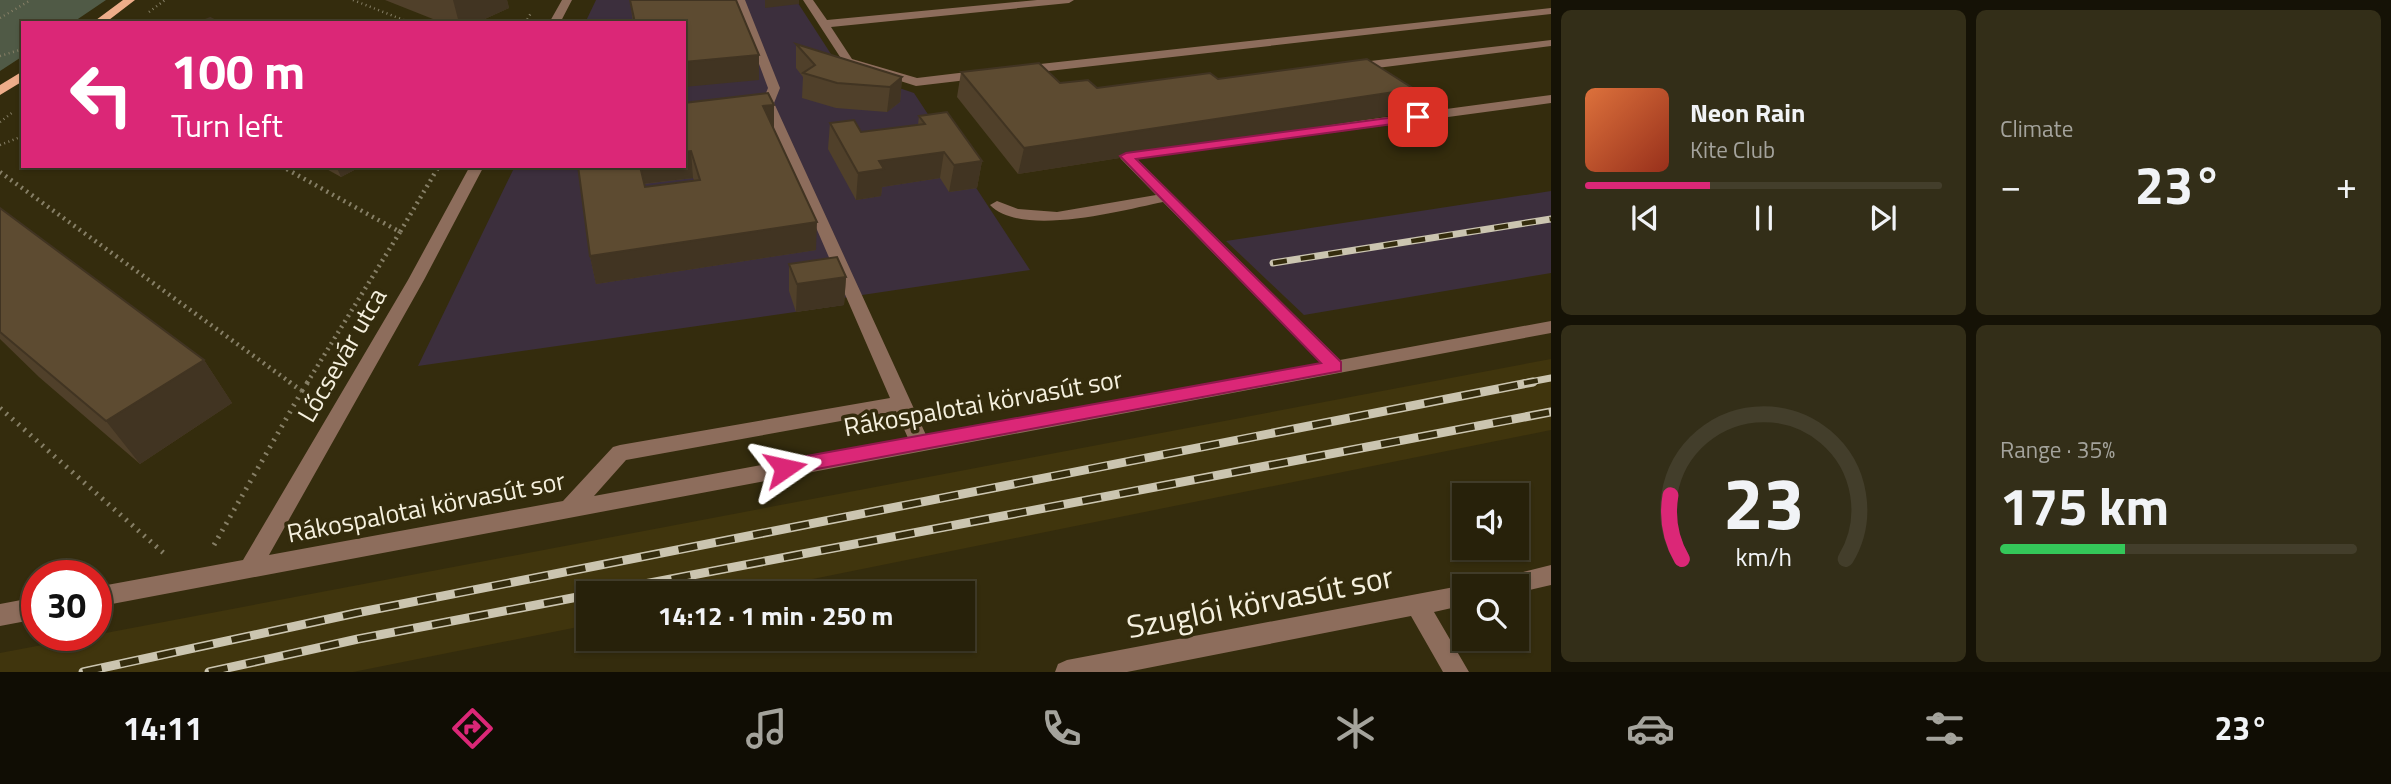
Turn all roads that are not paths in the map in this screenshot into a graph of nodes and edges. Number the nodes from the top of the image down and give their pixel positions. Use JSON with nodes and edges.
{"nodes":[{"id":1,"x":130,"y":0,"type":"edge"},
{"id":2,"x":567,"y":0,"type":"edge"},
{"id":3,"x":740,"y":0,"type":"edge"},
{"id":4,"x":808,"y":0,"type":"edge"},
{"id":5,"x":1069,"y":0,"type":"edge"},
{"id":6,"x":1551,"y":11,"type":"edge"},
{"id":7,"x":100,"y":21,"type":"edge"},
{"id":8,"x":556,"y":21,"type":"edge"},
{"id":9,"x":824,"y":24,"type":"junction"},
{"id":10,"x":1551,"y":43,"type":"edge"},
{"id":11,"x":1070,"y":65,"type":"junction"},
{"id":12,"x":1335,"y":69,"type":"edge"},
{"id":13,"x":1006,"y":72,"type":"edge"},
{"id":14,"x":993,"y":73,"type":"edge"},
{"id":15,"x":21,"y":76,"type":"edge"},
{"id":16,"x":1088,"y":81,"type":"edge"},
{"id":17,"x":0,"y":91,"type":"edge"},
{"id":18,"x":1551,"y":99,"type":"edge"},
{"id":19,"x":476,"y":168,"type":"edge"},
{"id":20,"x":1166,"y":197,"type":"junction"},
{"id":21,"x":997,"y":205,"type":"dead end"},
{"id":22,"x":1551,"y":327,"type":"edge"},
{"id":23,"x":1335,"y":366,"type":"junction"},
{"id":24,"x":901,"y":403,"type":"junction"},
{"id":25,"x":919,"y":443,"type":"junction"},
{"id":26,"x":570,"y":508,"type":"junction"},
{"id":27,"x":250,"y":568,"type":"junction"},
{"id":28,"x":1551,"y":575,"type":"edge"},
{"id":29,"x":1529,"y":580,"type":"edge"},
{"id":30,"x":112,"y":594,"type":"edge"},
{"id":31,"x":1452,"y":598,"type":"edge"},
{"id":32,"x":1419,"y":606,"type":"junction"},
{"id":33,"x":21,"y":611,"type":"edge"},
{"id":34,"x":0,"y":615,"type":"edge"},
{"id":35,"x":1067,"y":672,"type":"edge"},
{"id":36,"x":1457,"y":672,"type":"edge"}],
"edges":[{"from":1,"to":7,"type":"main road"},
{"from":2,"to":8,"type":"street"},
{"from":3,"to":24,"type":"street"},
{"from":4,"to":9,"type":"street"},
{"from":5,"to":9,"type":"street"},
{"from":6,"to":11,"type":"street"},
{"from":9,"to":14,"type":"street"},
{"from":10,"to":12,"type":"street"},
{"from":11,"to":13,"type":"street"},
{"from":11,"to":16,"type":"street"},
{"from":15,"to":17,"type":"main road"},
{"from":18,"to":20,"type":"street"},
{"from":19,"to":27,"type":"street","name":"Lőcsevár utca"},
{"from":20,"to":21,"type":"street"},
{"from":20,"to":23,"type":"street"},
{"from":22,"to":23,"type":"street","name":"Rákospalotai körvasút sor"},
{"from":23,"to":25,"type":"street","name":"Rákospalotai körvasút sor"},
{"from":24,"to":25,"type":"street"},
{"from":24,"to":26,"type":"street"},
{"from":25,"to":26,"type":"street","name":"Rákospalotai körvasút sor"},
{"from":26,"to":27,"type":"street","name":"Rákospalotai körvasút sor"},
{"from":27,"to":30,"type":"street","name":"Rákospalotai körvasút sor"},
{"from":28,"to":29,"type":"street"},
{"from":31,"to":32,"type":"street","name":"Szuglói körvasút sor"},
{"from":32,"to":35,"type":"street","name":"Szuglói körvasút sor"},
{"from":32,"to":36,"type":"street"},
{"from":33,"to":34,"type":"street"}]}
